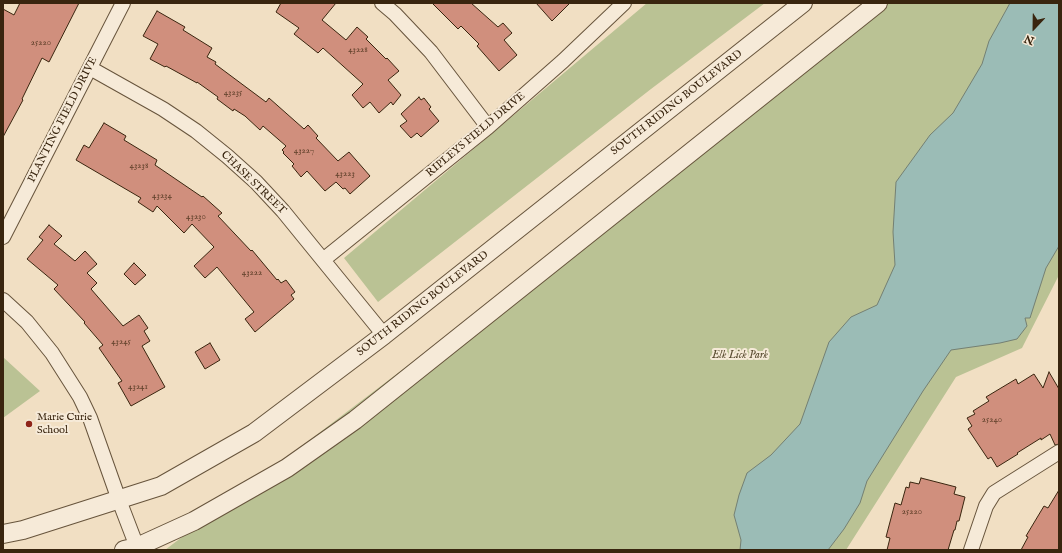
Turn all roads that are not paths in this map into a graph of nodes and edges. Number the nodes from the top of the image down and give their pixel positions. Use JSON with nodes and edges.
{"nodes":[{"id":1,"x":123,"y":3,"type":"edge"},
{"id":2,"x":382,"y":3,"type":"edge"},
{"id":3,"x":624,"y":3,"type":"edge"},
{"id":4,"x":803,"y":3,"type":"edge"},
{"id":5,"x":878,"y":3,"type":"edge"},
{"id":6,"x":90,"y":68,"type":"junction"},
{"id":7,"x":488,"y":127,"type":"junction"},
{"id":8,"x":3,"y":237,"type":"edge"},
{"id":9,"x":322,"y":260,"type":"junction"},
{"id":10,"x":3,"y":300,"type":"edge"},
{"id":11,"x":384,"y":335,"type":"junction"},
{"id":12,"x":1059,"y":452,"type":"edge"},
{"id":13,"x":119,"y":500,"type":"junction"},
{"id":14,"x":3,"y":534,"type":"edge"},
{"id":15,"x":130,"y":548,"type":"edge"},
{"id":16,"x":971,"y":550,"type":"edge"}],
"edges":[{"from":1,"to":6,"type":"street","name":"PLANTING FIELD DRIVE"},
{"from":2,"to":7,"type":"street"},
{"from":3,"to":7,"type":"street","name":"RIPLEYS FIELD DRIVE"},
{"from":4,"to":11,"type":"street","name":"SOUTH RIDING BOULEVARD"},
{"from":5,"to":15,"type":"street"},
{"from":6,"to":8,"type":"street","name":"PLANTING FIELD DRIVE"},
{"from":6,"to":9,"type":"street","name":"CHASE STREET"},
{"from":7,"to":9,"type":"street","name":"RIPLEYS FIELD DRIVE"},
{"from":9,"to":11,"type":"street","name":"CHASE STREET"},
{"from":10,"to":13,"type":"street"},
{"from":11,"to":13,"type":"street","name":"SOUTH RIDING BOULEVARD"},
{"from":12,"to":16,"type":"street"},
{"from":13,"to":14,"type":"street","name":"SOUTH RIDING BOULEVARD"},
{"from":13,"to":15,"type":"street"}]}
